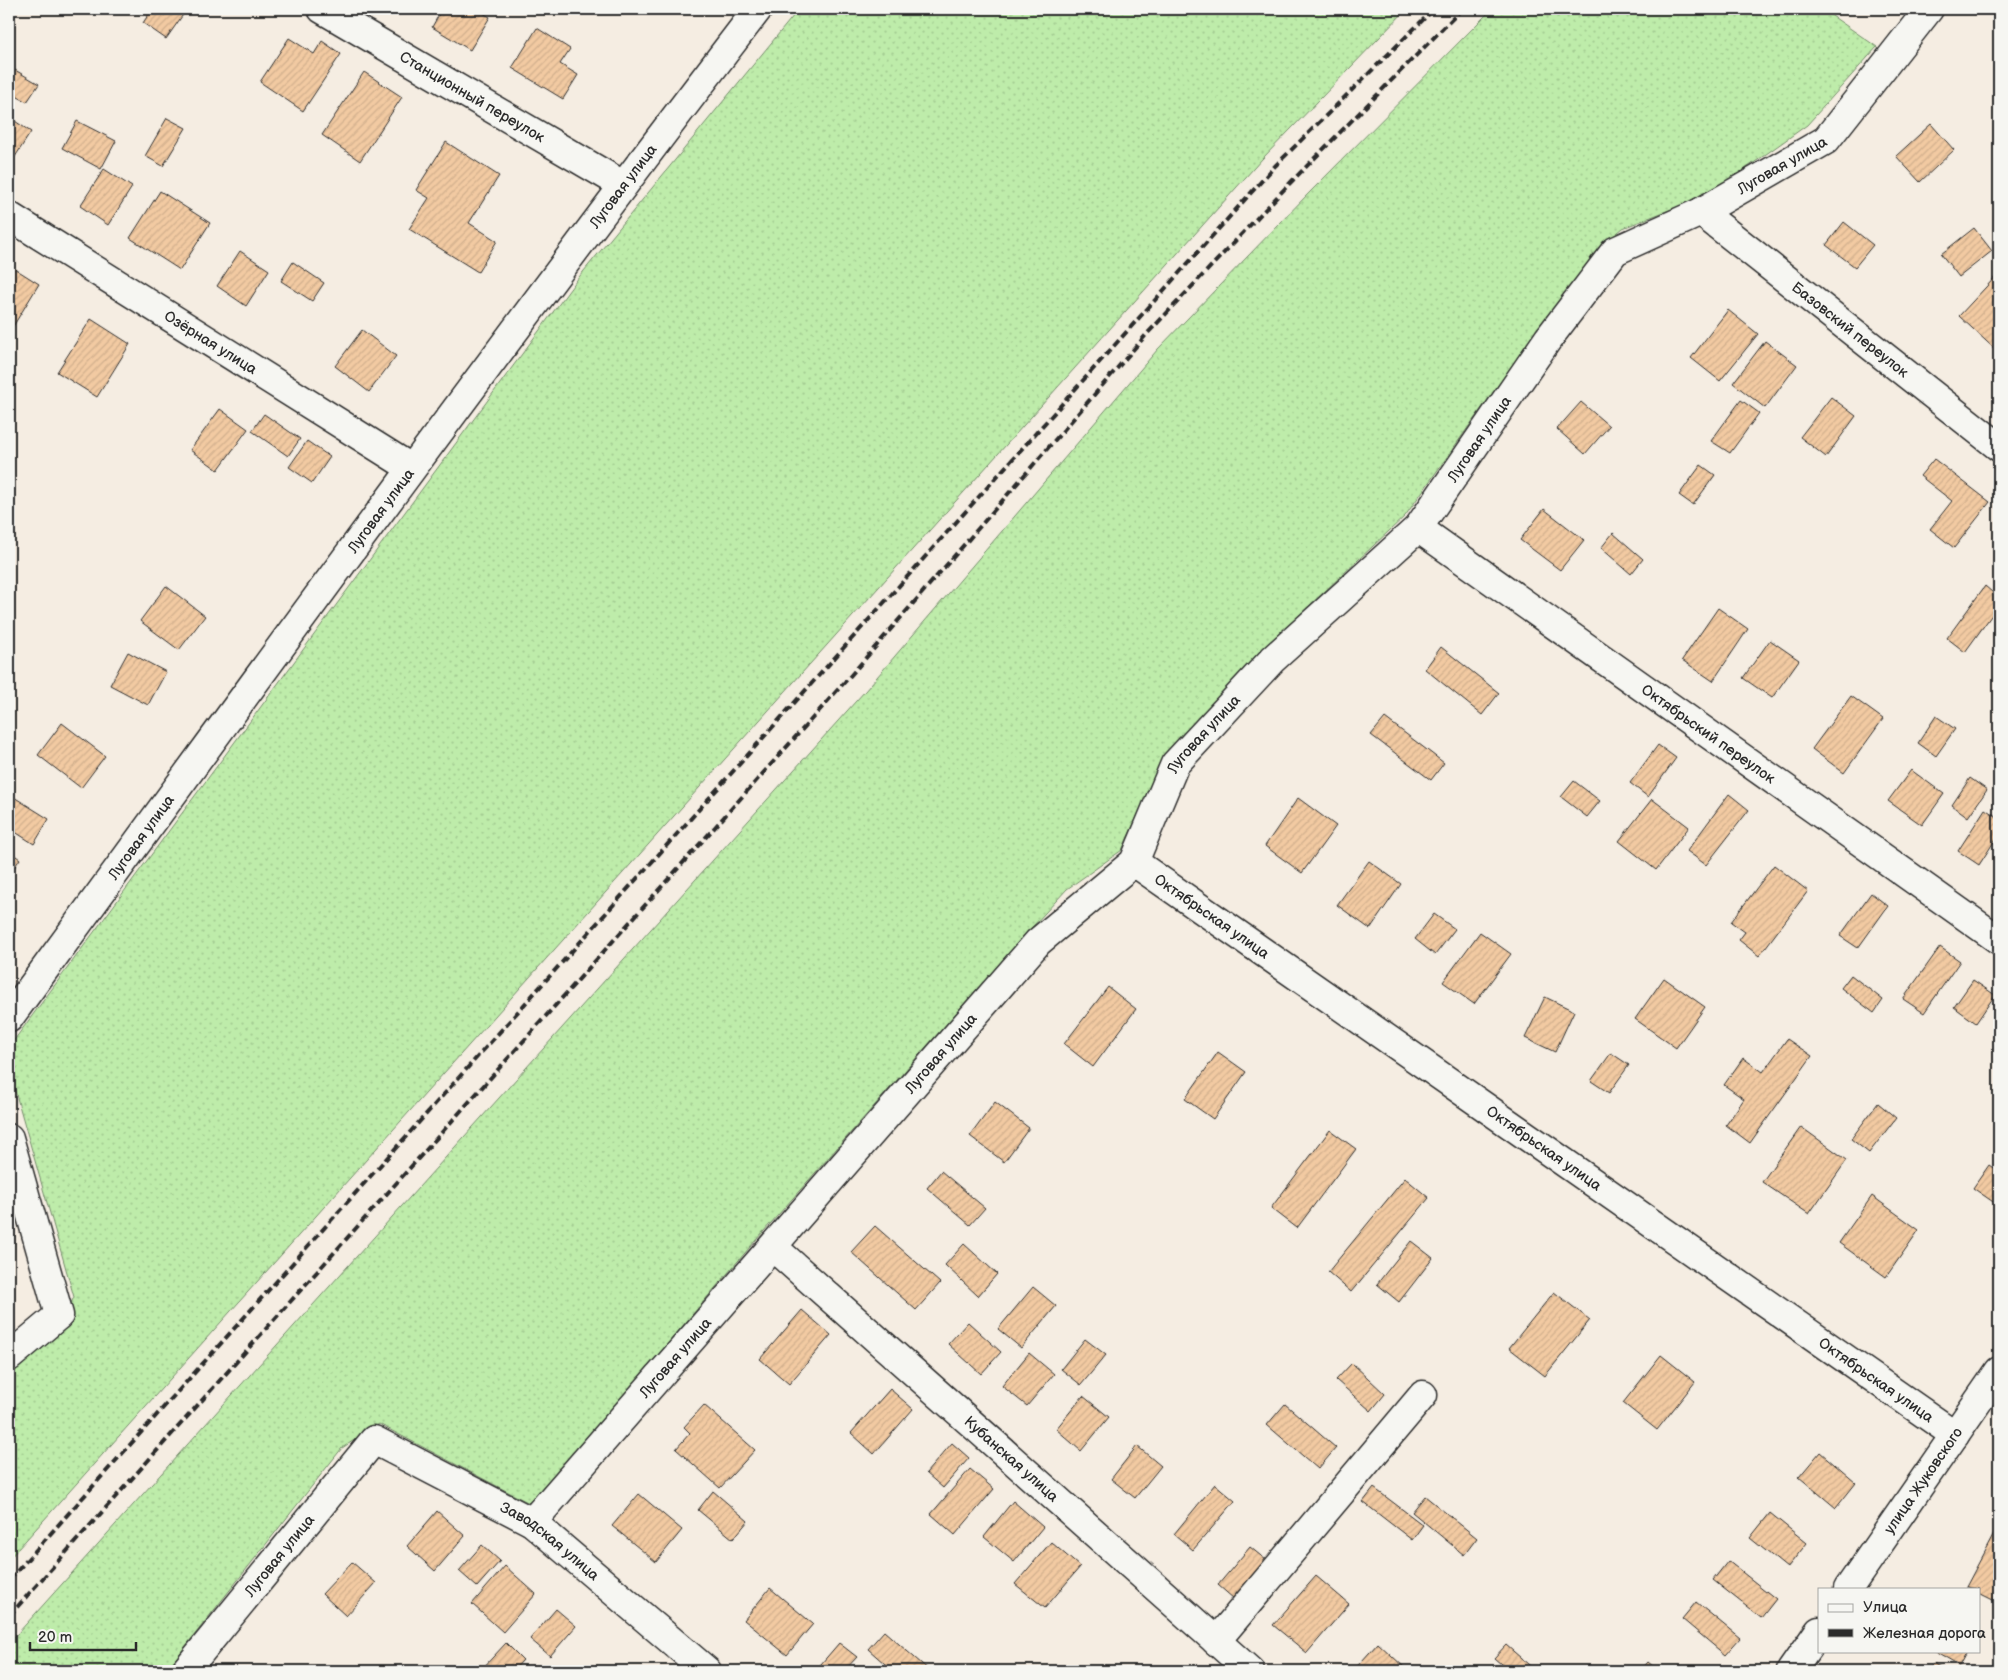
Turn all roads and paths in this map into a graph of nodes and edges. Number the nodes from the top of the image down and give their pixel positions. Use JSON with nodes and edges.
{"nodes":[{"id":1,"x":322,"y":9,"type":"edge"},
{"id":2,"x":758,"y":9,"type":"edge"},
{"id":3,"x":1929,"y":9,"type":"edge"},
{"id":4,"x":623,"y":185,"type":"junction"},
{"id":5,"x":1701,"y":212,"type":"junction"},
{"id":6,"x":9,"y":216,"type":"edge"},
{"id":7,"x":1999,"y":446,"type":"edge"},
{"id":8,"x":411,"y":468,"type":"junction"},
{"id":9,"x":1418,"y":528,"type":"junction"},
{"id":10,"x":1134,"y":862,"type":"junction"},
{"id":11,"x":1999,"y":940,"type":"edge"},
{"id":12,"x":9,"y":1018,"type":"edge"},
{"id":13,"x":9,"y":1138,"type":"edge"},
{"id":14,"x":773,"y":1248,"type":"junction"},
{"id":15,"x":9,"y":1357,"type":"edge"},
{"id":16,"x":1999,"y":1371,"type":"edge"},
{"id":17,"x":1423,"y":1395,"type":"dead end"},
{"id":18,"x":1955,"y":1434,"type":"junction"},
{"id":19,"x":374,"y":1440,"type":"joint"},
{"id":20,"x":532,"y":1522,"type":"junction"},
{"id":21,"x":1849,"y":1588,"type":"edge"},
{"id":22,"x":1818,"y":1632,"type":"edge"},
{"id":23,"x":1216,"y":1641,"type":"junction"},
{"id":24,"x":185,"y":1671,"type":"edge"},
{"id":25,"x":707,"y":1671,"type":"edge"},
{"id":26,"x":1250,"y":1671,"type":"edge"},
{"id":27,"x":1791,"y":1671,"type":"edge"}],
"edges":[{"from":1,"to":4,"type":"street","name":"Станционный переулок"},
{"from":2,"to":4,"type":"street","name":"Луговая улица"},
{"from":3,"to":5,"type":"street","name":"Луговая улица"},
{"from":4,"to":8,"type":"street","name":"Луговая улица"},
{"from":5,"to":7,"type":"street","name":"Базовский переулок"},
{"from":5,"to":9,"type":"street","name":"Луговая улица"},
{"from":6,"to":8,"type":"street","name":"Озёрная улица"},
{"from":8,"to":12,"type":"street","name":"Луговая улица"},
{"from":9,"to":10,"type":"street","name":"Луговая улица"},
{"from":9,"to":11,"type":"street","name":"Октябрьский переулок"},
{"from":10,"to":14,"type":"street","name":"Луговая улица"},
{"from":10,"to":18,"type":"street","name":"Октябрьская улица"},
{"from":13,"to":15,"type":"street"},
{"from":14,"to":20,"type":"street","name":"Луговая улица"},
{"from":14,"to":23,"type":"street","name":"Кубанская улица"},
{"from":16,"to":18,"type":"street","name":"улица Жуковского"},
{"from":17,"to":23,"type":"street"},
{"from":18,"to":21,"type":"street","name":"улица Жуковского"},
{"from":19,"to":20,"type":"street","name":"Заводская улица"},
{"from":19,"to":24,"type":"street","name":"Луговая улица"},
{"from":20,"to":25,"type":"street","name":"Заводская улица"},
{"from":22,"to":27,"type":"street"},
{"from":23,"to":26,"type":"street","name":"Кубанская улица"}]}
